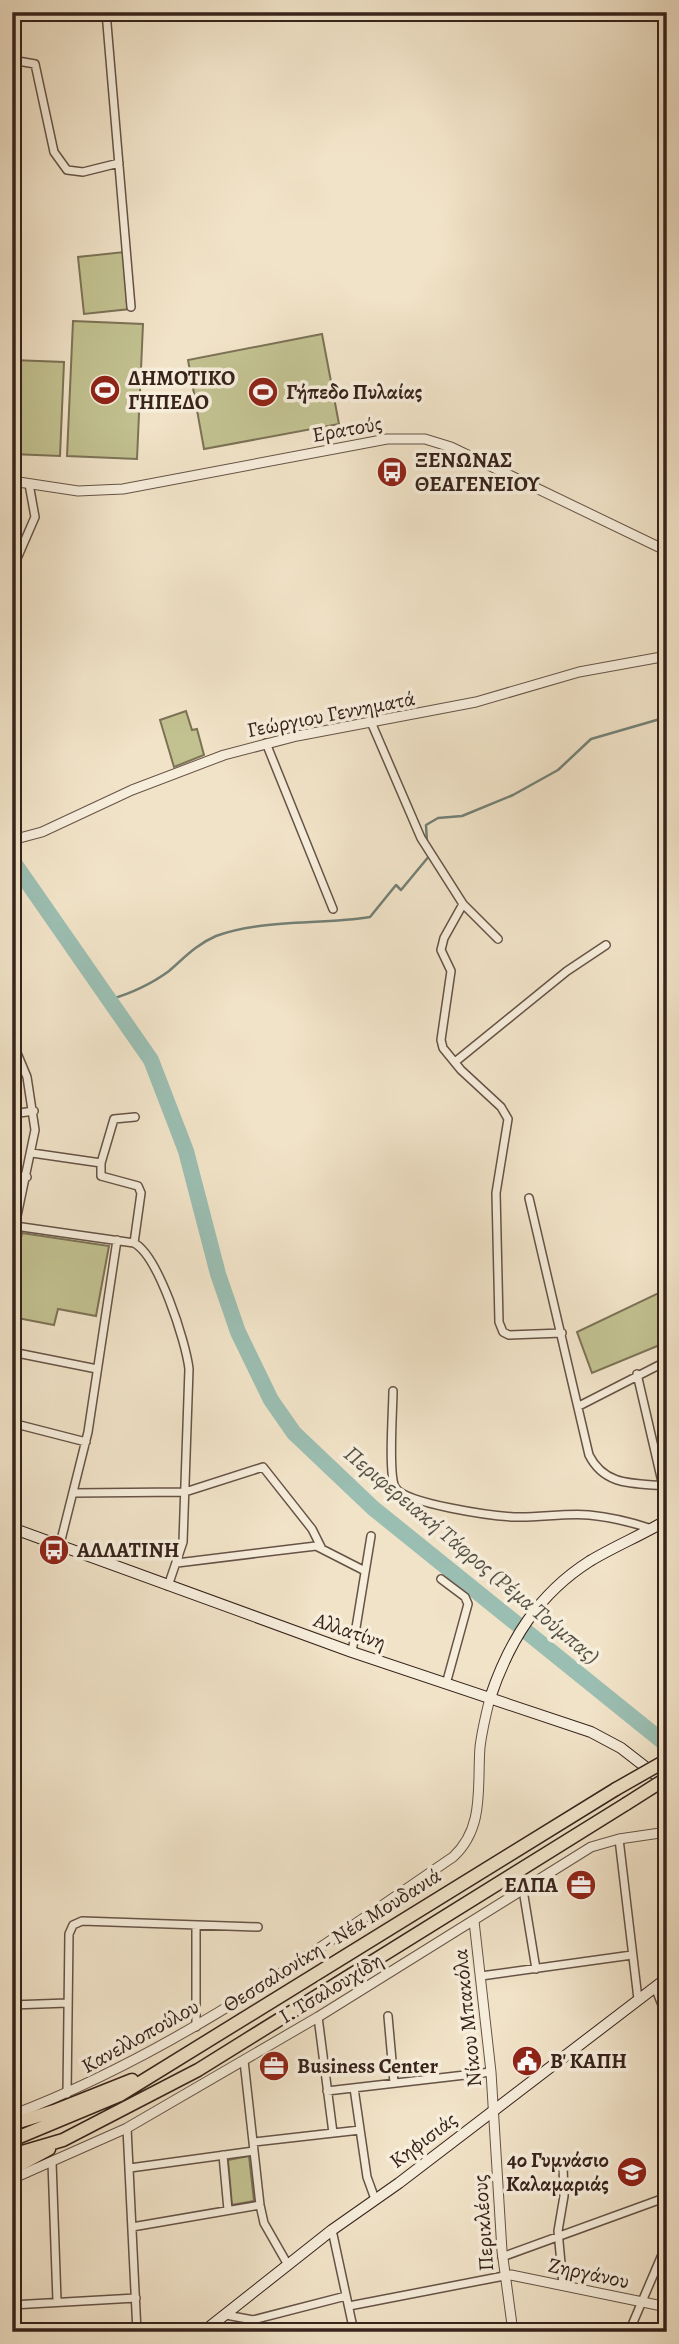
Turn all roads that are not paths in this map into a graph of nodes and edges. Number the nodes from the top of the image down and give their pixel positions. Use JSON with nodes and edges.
{"nodes":[{"id":1,"x":106,"y":12,"type":"edge"},
{"id":2,"x":12,"y":60,"type":"edge"},
{"id":3,"x":119,"y":163,"type":"junction"},
{"id":4,"x":131,"y":307,"type":"dead end"},
{"id":5,"x":12,"y":481,"type":"edge"},
{"id":6,"x":29,"y":484,"type":"junction"},
{"id":7,"x":667,"y":551,"type":"edge"},
{"id":8,"x":12,"y":570,"type":"edge"},
{"id":9,"x":667,"y":656,"type":"edge"},
{"id":10,"x":371,"y":722,"type":"junction"},
{"id":11,"x":266,"y":743,"type":"junction"},
{"id":12,"x":12,"y":840,"type":"edge"},
{"id":13,"x":12,"y":895,"type":"edge"},
{"id":14,"x":12,"y":904,"type":"edge"},
{"id":15,"x":463,"y":904,"type":"junction"},
{"id":16,"x":333,"y":909,"type":"dead end"},
{"id":17,"x":499,"y":939,"type":"dead end"},
{"id":18,"x":606,"y":945,"type":"dead end"},
{"id":19,"x":12,"y":1041,"type":"edge"},
{"id":20,"x":455,"y":1062,"type":"junction"},
{"id":21,"x":34,"y":1111,"type":"junction"},
{"id":22,"x":12,"y":1114,"type":"edge"},
{"id":23,"x":135,"y":1117,"type":"dead end"},
{"id":24,"x":32,"y":1153,"type":"junction"},
{"id":25,"x":101,"y":1163,"type":"junction"},
{"id":26,"x":12,"y":1175,"type":"edge"},
{"id":27,"x":27,"y":1177,"type":"junction"},
{"id":28,"x":529,"y":1198,"type":"dead end"},
{"id":29,"x":15,"y":1224,"type":"edge"},
{"id":30,"x":12,"y":1240,"type":"edge"},
{"id":31,"x":117,"y":1240,"type":"junction"},
{"id":32,"x":134,"y":1243,"type":"junction"},
{"id":33,"x":562,"y":1333,"type":"junction"},
{"id":34,"x":12,"y":1352,"type":"edge"},
{"id":35,"x":667,"y":1361,"type":"edge"},
{"id":36,"x":97,"y":1368,"type":"junction"},
{"id":37,"x":637,"y":1374,"type":"junction"},
{"id":38,"x":393,"y":1391,"type":"dead end"},
{"id":39,"x":579,"y":1406,"type":"junction"},
{"id":40,"x":12,"y":1423,"type":"edge"},
{"id":41,"x":86,"y":1442,"type":"junction"},
{"id":42,"x":665,"y":1486,"type":"edge"},
{"id":43,"x":185,"y":1492,"type":"junction"},
{"id":44,"x":73,"y":1493,"type":"junction"},
{"id":45,"x":667,"y":1520,"type":"edge"},
{"id":46,"x":12,"y":1528,"type":"edge"},
{"id":47,"x":653,"y":1529,"type":"junction"},
{"id":48,"x":371,"y":1536,"type":"dead end"},
{"id":49,"x":60,"y":1544,"type":"junction"},
{"id":50,"x":321,"y":1547,"type":"junction"},
{"id":51,"x":177,"y":1563,"type":"junction"},
{"id":52,"x":365,"y":1571,"type":"junction"},
{"id":53,"x":442,"y":1579,"type":"dead end"},
{"id":54,"x":168,"y":1586,"type":"junction"},
{"id":55,"x":352,"y":1652,"type":"junction"},
{"id":56,"x":446,"y":1684,"type":"junction"},
{"id":57,"x":489,"y":1698,"type":"junction"},
{"id":58,"x":667,"y":1760,"type":"edge"},
{"id":59,"x":667,"y":1781,"type":"edge"},
{"id":60,"x":664,"y":1832,"type":"edge"},
{"id":61,"x":619,"y":1839,"type":"junction"},
{"id":62,"x":523,"y":1890,"type":"junction"},
{"id":63,"x":474,"y":1922,"type":"junction"},
{"id":64,"x":197,"y":1925,"type":"junction"},
{"id":65,"x":258,"y":1927,"type":"dead end"},
{"id":66,"x":632,"y":1955,"type":"junction"},
{"id":67,"x":536,"y":1969,"type":"junction"},
{"id":68,"x":481,"y":1976,"type":"junction"},
{"id":69,"x":667,"y":1978,"type":"edge"},
{"id":70,"x":655,"y":1987,"type":"junction"},
{"id":71,"x":638,"y":1999,"type":"junction"},
{"id":72,"x":67,"y":2003,"type":"junction"},
{"id":73,"x":12,"y":2005,"type":"edge"},
{"id":74,"x":388,"y":2016,"type":"dead end"},
{"id":75,"x":318,"y":2017,"type":"junction"},
{"id":76,"x":667,"y":2018,"type":"edge"},
{"id":77,"x":196,"y":2027,"type":"junction"},
{"id":78,"x":198,"y":2046,"type":"junction"},
{"id":79,"x":244,"y":2061,"type":"junction"},
{"id":80,"x":491,"y":2072,"type":"junction"},
{"id":81,"x":394,"y":2082,"type":"junction"},
{"id":82,"x":354,"y":2088,"type":"junction"},
{"id":83,"x":327,"y":2091,"type":"junction"},
{"id":84,"x":67,"y":2094,"type":"junction"},
{"id":85,"x":493,"y":2110,"type":"junction"},
{"id":86,"x":12,"y":2115,"type":"edge"},
{"id":87,"x":12,"y":2124,"type":"edge"},
{"id":88,"x":127,"y":2128,"type":"junction"},
{"id":89,"x":360,"y":2130,"type":"junction"},
{"id":90,"x":333,"y":2133,"type":"junction"},
{"id":91,"x":12,"y":2140,"type":"edge"},
{"id":92,"x":63,"y":2140,"type":"junction"},
{"id":93,"x":254,"y":2142,"type":"junction"},
{"id":94,"x":254,"y":2151,"type":"junction"},
{"id":95,"x":12,"y":2155,"type":"edge"},
{"id":96,"x":223,"y":2155,"type":"junction"},
{"id":97,"x":52,"y":2162,"type":"junction"},
{"id":98,"x":562,"y":2166,"type":"dead end"},
{"id":99,"x":130,"y":2168,"type":"junction"},
{"id":100,"x":12,"y":2169,"type":"edge"},
{"id":101,"x":12,"y":2179,"type":"edge"},
{"id":102,"x":667,"y":2197,"type":"edge"},
{"id":103,"x":374,"y":2199,"type":"junction"},
{"id":104,"x":260,"y":2205,"type":"junction"},
{"id":105,"x":228,"y":2210,"type":"junction"},
{"id":106,"x":132,"y":2227,"type":"junction"},
{"id":107,"x":332,"y":2230,"type":"junction"},
{"id":108,"x":558,"y":2235,"type":"junction"},
{"id":109,"x":667,"y":2243,"type":"edge"},
{"id":110,"x":502,"y":2257,"type":"junction"},
{"id":111,"x":288,"y":2265,"type":"junction"},
{"id":112,"x":505,"y":2276,"type":"junction"},
{"id":113,"x":563,"y":2285,"type":"junction"},
{"id":114,"x":346,"y":2296,"type":"junction"},
{"id":115,"x":136,"y":2298,"type":"junction"},
{"id":116,"x":57,"y":2301,"type":"junction"},
{"id":117,"x":641,"y":2302,"type":"junction"},
{"id":118,"x":12,"y":2305,"type":"edge"},
{"id":119,"x":349,"y":2306,"type":"junction"},
{"id":120,"x":667,"y":2306,"type":"edge"},
{"id":121,"x":226,"y":2315,"type":"junction"},
{"id":122,"x":204,"y":2331,"type":"edge"},
{"id":123,"x":137,"y":2332,"type":"edge"},
{"id":124,"x":354,"y":2332,"type":"edge"},
{"id":125,"x":513,"y":2332,"type":"edge"},
{"id":126,"x":629,"y":2332,"type":"edge"}],
"edges":[{"from":1,"to":3,"type":"street"},
{"from":2,"to":3,"type":"street"},
{"from":3,"to":4,"type":"street"},
{"from":5,"to":6,"type":"street","name":"Ερατούς"},
{"from":6,"to":7,"type":"street","name":"Ερατούς"},
{"from":6,"to":8,"type":"street"},
{"from":9,"to":10,"type":"street","name":"Γεώργιου Γεννηματά"},
{"from":10,"to":11,"type":"street","name":"Γεώργιου Γεννηματά"},
{"from":10,"to":15,"type":"street"},
{"from":11,"to":12,"type":"street","name":"Γεώργιου Γεννηματά"},
{"from":11,"to":16,"type":"street"},
{"from":13,"to":14,"type":"street"},
{"from":15,"to":17,"type":"street"},
{"from":15,"to":20,"type":"street"},
{"from":18,"to":20,"type":"street"},
{"from":19,"to":21,"type":"street"},
{"from":20,"to":33,"type":"street"},
{"from":21,"to":22,"type":"street"},
{"from":21,"to":24,"type":"street"},
{"from":23,"to":25,"type":"street"},
{"from":24,"to":25,"type":"street"},
{"from":24,"to":27,"type":"street"},
{"from":25,"to":32,"type":"street"},
{"from":26,"to":27,"type":"street"},
{"from":27,"to":29,"type":"street"},
{"from":28,"to":33,"type":"street"},
{"from":29,"to":30,"type":"street"},
{"from":29,"to":31,"type":"street"},
{"from":31,"to":32,"type":"street"},
{"from":31,"to":36,"type":"street"},
{"from":32,"to":43,"type":"street"},
{"from":33,"to":39,"type":"street"},
{"from":34,"to":36,"type":"street"},
{"from":35,"to":37,"type":"street"},
{"from":36,"to":41,"type":"street"},
{"from":37,"to":39,"type":"street"},
{"from":37,"to":42,"type":"street"},
{"from":38,"to":47,"type":"street"},
{"from":39,"to":42,"type":"street"},
{"from":40,"to":41,"type":"street"},
{"from":41,"to":44,"type":"street"},
{"from":43,"to":44,"type":"street"},
{"from":43,"to":50,"type":"street"},
{"from":43,"to":51,"type":"street"},
{"from":44,"to":49,"type":"street"},
{"from":45,"to":47,"type":"main road"},
{"from":46,"to":49,"type":"main road","name":"Αλλατίνη"},
{"from":47,"to":57,"type":"main road"},
{"from":48,"to":52,"type":"street"},
{"from":49,"to":54,"type":"main road","name":"Αλλατίνη"},
{"from":50,"to":51,"type":"street"},
{"from":50,"to":52,"type":"street"},
{"from":51,"to":54,"type":"street"},
{"from":52,"to":55,"type":"street"},
{"from":53,"to":56,"type":"street"},
{"from":54,"to":55,"type":"main road","name":"Αλλατίνη"},
{"from":55,"to":56,"type":"main road","name":"Αλλατίνη"},
{"from":56,"to":57,"type":"main road","name":"Αλλατίνη"},
{"from":57,"to":59,"type":"main road","name":"Αλλατίνη"},
{"from":57,"to":77,"type":"street","name":"Κανελλοπούλου"},
{"from":58,"to":78,"type":"highway","name":"Θεσσαλονίκη - Νέα Μουδανιά","bridge":true},
{"from":59,"to":92,"type":"highway","name":"Θεσσαλονίκη - Νέα Μουδανιά","bridge":true},
{"from":60,"to":61,"type":"street","name":"Ι. Τσαλουχίδη"},
{"from":61,"to":62,"type":"street","name":"Ι. Τσαλουχίδη"},
{"from":61,"to":66,"type":"street"},
{"from":62,"to":63,"type":"street","name":"Ι. Τσαλουχίδη"},
{"from":62,"to":67,"type":"street"},
{"from":63,"to":68,"type":"street","name":"Νίκου Μπακόλα"},
{"from":63,"to":75,"type":"street","name":"Ι. Τσαλουχίδη"},
{"from":64,"to":65,"type":"street"},
{"from":64,"to":72,"type":"street"},
{"from":64,"to":77,"type":"street"},
{"from":66,"to":67,"type":"street"},
{"from":66,"to":71,"type":"street"},
{"from":67,"to":68,"type":"street"},
{"from":68,"to":80,"type":"street","name":"Νίκου Μπακόλα"},
{"from":69,"to":70,"type":"main road","name":"Κηφισιάς"},
{"from":70,"to":71,"type":"main road","name":"Κηφισιάς"},
{"from":70,"to":76,"type":"street"},
{"from":71,"to":85,"type":"main road","name":"Κηφισιάς"},
{"from":72,"to":73,"type":"street"},
{"from":72,"to":84,"type":"street"},
{"from":74,"to":81,"type":"street"},
{"from":75,"to":79,"type":"street","name":"Ι. Τσαλουχίδη"},
{"from":75,"to":83,"type":"street"},
{"from":77,"to":84,"type":"street","name":"Κανελλοπούλου"},
{"from":78,"to":87,"type":"highway"},
{"from":78,"to":91,"type":"highway","name":"Θεσσαλονίκη - Νέα Μουδανιά"},
{"from":79,"to":88,"type":"street","name":"Ι. Τσαλουχίδη"},
{"from":79,"to":93,"type":"street"},
{"from":80,"to":81,"type":"street"},
{"from":80,"to":85,"type":"street","name":"Νίκου Μπακόλα"},
{"from":81,"to":82,"type":"street"},
{"from":82,"to":83,"type":"street"},
{"from":82,"to":89,"type":"street"},
{"from":83,"to":90,"type":"street"},
{"from":84,"to":86,"type":"street","name":"Κανελλοπούλου"},
{"from":85,"to":103,"type":"main road","name":"Κηφισιάς"},
{"from":85,"to":110,"type":"street","name":"Περικλέους"},
{"from":88,"to":97,"type":"street","name":"Ι. Τσαλουχίδη"},
{"from":88,"to":99,"type":"street"},
{"from":89,"to":90,"type":"street"},
{"from":89,"to":103,"type":"street"},
{"from":90,"to":93,"type":"street"},
{"from":92,"to":95,"type":"highway","name":"Θεσσαλονίκη - Νέα Μουδανιά"},
{"from":92,"to":100,"type":"highway"},
{"from":93,"to":94,"type":"street"},
{"from":94,"to":96,"type":"street"},
{"from":94,"to":104,"type":"street"},
{"from":96,"to":99,"type":"street"},
{"from":96,"to":105,"type":"street"},
{"from":97,"to":101,"type":"street","name":"Ι. Τσαλουχίδη"},
{"from":97,"to":116,"type":"street"},
{"from":98,"to":108,"type":"street"},
{"from":99,"to":106,"type":"street"},
{"from":102,"to":108,"type":"street"},
{"from":103,"to":107,"type":"main road","name":"Κηφισιάς"},
{"from":104,"to":105,"type":"street"},
{"from":104,"to":111,"type":"street"},
{"from":105,"to":106,"type":"street"},
{"from":106,"to":115,"type":"street"},
{"from":107,"to":111,"type":"main road","name":"Κηφισιάς"},
{"from":107,"to":114,"type":"street"},
{"from":108,"to":110,"type":"street"},
{"from":108,"to":113,"type":"street"},
{"from":109,"to":117,"type":"street"},
{"from":110,"to":112,"type":"street","name":"Περικλέους"},
{"from":111,"to":121,"type":"main road","name":"Κηφισιάς"},
{"from":112,"to":113,"type":"street","name":"Ζηργάνου"},
{"from":112,"to":119,"type":"street"},
{"from":112,"to":125,"type":"street","name":"Περικλέους"},
{"from":113,"to":117,"type":"street","name":"Ζηργάνου"},
{"from":114,"to":119,"type":"street"},
{"from":114,"to":121,"type":"street"},
{"from":115,"to":116,"type":"street"},
{"from":115,"to":123,"type":"street"},
{"from":116,"to":118,"type":"street"},
{"from":117,"to":120,"type":"street","name":"Ζηργάνου"},
{"from":117,"to":126,"type":"street"},
{"from":119,"to":124,"type":"street"},
{"from":121,"to":122,"type":"main road","name":"Κηφισιάς"}]}
